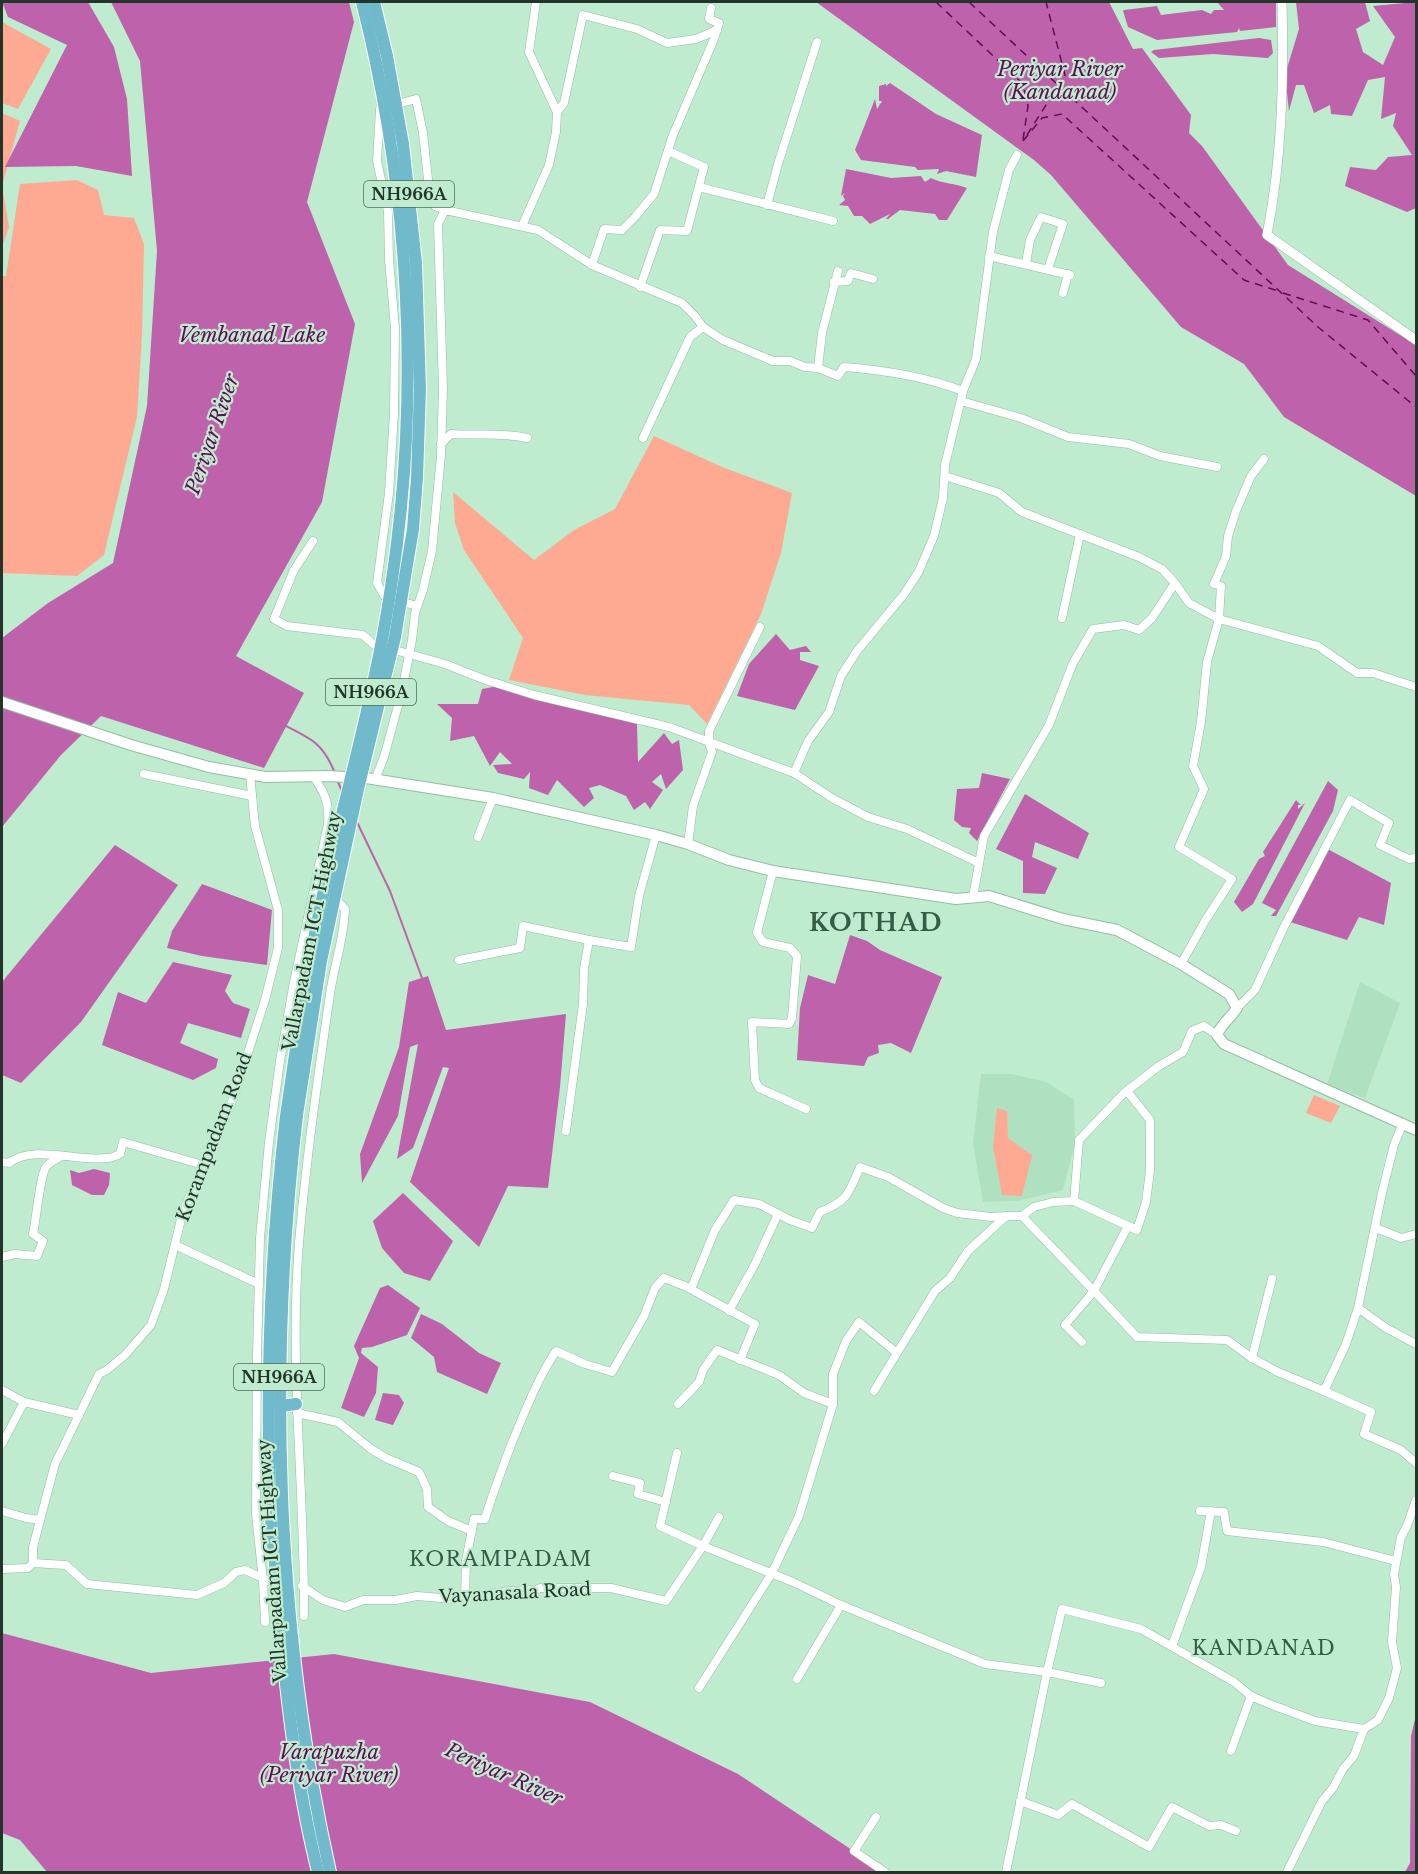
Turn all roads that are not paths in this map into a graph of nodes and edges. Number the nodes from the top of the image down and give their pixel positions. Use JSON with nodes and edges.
{"nodes":[{"id":1,"x":362,"y":2,"type":"edge"},
{"id":2,"x":374,"y":2,"type":"edge"},
{"id":3,"x":536,"y":2,"type":"edge"},
{"id":4,"x":1282,"y":2,"type":"edge"},
{"id":5,"x":711,"y":8,"type":"dead end"},
{"id":6,"x":717,"y":30,"type":"junction"},
{"id":7,"x":817,"y":42,"type":"dead end"},
{"id":8,"x":557,"y":112,"type":"junction"},
{"id":9,"x":668,"y":151,"type":"junction"},
{"id":10,"x":1017,"y":155,"type":"dead end"},
{"id":11,"x":699,"y":187,"type":"junction"},
{"id":12,"x":384,"y":195,"type":"junction"},
{"id":13,"x":432,"y":196,"type":"junction"},
{"id":14,"x":767,"y":205,"type":"junction"},
{"id":15,"x":445,"y":210,"type":"junction"},
{"id":16,"x":833,"y":221,"type":"dead end"},
{"id":17,"x":522,"y":226,"type":"junction"},
{"id":18,"x":989,"y":256,"type":"junction"},
{"id":19,"x":1026,"y":263,"type":"junction"},
{"id":20,"x":592,"y":265,"type":"junction"},
{"id":21,"x":1048,"y":269,"type":"junction"},
{"id":22,"x":838,"y":271,"type":"dead end"},
{"id":23,"x":873,"y":279,"type":"dead end"},
{"id":24,"x":834,"y":282,"type":"junction"},
{"id":25,"x":640,"y":287,"type":"junction"},
{"id":26,"x":1063,"y":293,"type":"dead end"},
{"id":27,"x":703,"y":327,"type":"junction"},
{"id":28,"x":1416,"y":340,"type":"edge"},
{"id":29,"x":818,"y":368,"type":"junction"},
{"id":30,"x":963,"y":391,"type":"junction"},
{"id":31,"x":961,"y":401,"type":"junction"},
{"id":32,"x":527,"y":438,"type":"dead end"},
{"id":33,"x":643,"y":438,"type":"dead end"},
{"id":34,"x":441,"y":444,"type":"junction"},
{"id":35,"x":1264,"y":459,"type":"dead end"},
{"id":36,"x":1217,"y":467,"type":"dead end"},
{"id":37,"x":945,"y":476,"type":"junction"},
{"id":38,"x":1080,"y":534,"type":"junction"},
{"id":39,"x":313,"y":541,"type":"dead end"},
{"id":40,"x":1175,"y":583,"type":"junction"},
{"id":41,"x":417,"y":606,"type":"junction"},
{"id":42,"x":1062,"y":618,"type":"dead end"},
{"id":43,"x":1219,"y":619,"type":"junction"},
{"id":44,"x":760,"y":627,"type":"dead end"},
{"id":45,"x":410,"y":654,"type":"junction"},
{"id":46,"x":1416,"y":687,"type":"edge"},
{"id":47,"x":2,"y":702,"type":"edge"},
{"id":48,"x":709,"y":743,"type":"junction"},
{"id":49,"x":794,"y":773,"type":"junction"},
{"id":50,"x":144,"y":774,"type":"dead end"},
{"id":51,"x":249,"y":774,"type":"junction"},
{"id":52,"x":313,"y":776,"type":"junction"},
{"id":53,"x":370,"y":779,"type":"junction"},
{"id":54,"x":252,"y":796,"type":"junction"},
{"id":55,"x":493,"y":798,"type":"junction"},
{"id":56,"x":656,"y":835,"type":"junction"},
{"id":57,"x":478,"y":837,"type":"dead end"},
{"id":58,"x":688,"y":844,"type":"junction"},
{"id":59,"x":1416,"y":858,"type":"edge"},
{"id":60,"x":979,"y":863,"type":"junction"},
{"id":61,"x":773,"y":871,"type":"junction"},
{"id":62,"x":314,"y":888,"type":"junction"},
{"id":63,"x":974,"y":897,"type":"junction"},
{"id":64,"x":589,"y":940,"type":"junction"},
{"id":65,"x":459,"y":960,"type":"dead end"},
{"id":66,"x":1181,"y":964,"type":"junction"},
{"id":67,"x":1237,"y":1008,"type":"junction"},
{"id":68,"x":1217,"y":1035,"type":"junction"},
{"id":69,"x":1127,"y":1091,"type":"junction"},
{"id":70,"x":806,"y":1109,"type":"dead end"},
{"id":71,"x":291,"y":1115,"type":"junction"},
{"id":72,"x":1403,"y":1123,"type":"junction"},
{"id":73,"x":1416,"y":1130,"type":"edge"},
{"id":74,"x":566,"y":1131,"type":"dead end"},
{"id":75,"x":61,"y":1156,"type":"junction"},
{"id":76,"x":2,"y":1162,"type":"edge"},
{"id":77,"x":203,"y":1165,"type":"junction"},
{"id":78,"x":1074,"y":1201,"type":"junction"},
{"id":79,"x":778,"y":1214,"type":"junction"},
{"id":80,"x":1007,"y":1216,"type":"junction"},
{"id":81,"x":1022,"y":1216,"type":"junction"},
{"id":82,"x":1128,"y":1226,"type":"junction"},
{"id":83,"x":1376,"y":1228,"type":"junction"},
{"id":84,"x":1416,"y":1234,"type":"edge"},
{"id":85,"x":175,"y":1245,"type":"junction"},
{"id":86,"x":2,"y":1257,"type":"edge"},
{"id":87,"x":1272,"y":1280,"type":"dead end"},
{"id":88,"x":259,"y":1284,"type":"junction"},
{"id":89,"x":691,"y":1289,"type":"junction"},
{"id":90,"x":1094,"y":1291,"type":"junction"},
{"id":91,"x":1358,"y":1308,"type":"junction"},
{"id":92,"x":729,"y":1311,"type":"junction"},
{"id":93,"x":1082,"y":1342,"type":"dead end"},
{"id":94,"x":1416,"y":1344,"type":"edge"},
{"id":95,"x":897,"y":1353,"type":"junction"},
{"id":96,"x":1252,"y":1358,"type":"junction"},
{"id":97,"x":740,"y":1359,"type":"junction"},
{"id":98,"x":262,"y":1387,"type":"junction"},
{"id":99,"x":2,"y":1390,"type":"edge"},
{"id":100,"x":874,"y":1391,"type":"dead end"},
{"id":101,"x":1324,"y":1391,"type":"junction"},
{"id":102,"x":24,"y":1402,"type":"junction"},
{"id":103,"x":678,"y":1404,"type":"dead end"},
{"id":104,"x":833,"y":1404,"type":"junction"},
{"id":105,"x":280,"y":1406,"type":"junction"},
{"id":106,"x":296,"y":1409,"type":"junction"},
{"id":107,"x":79,"y":1415,"type":"junction"},
{"id":108,"x":2,"y":1444,"type":"edge"},
{"id":109,"x":677,"y":1453,"type":"dead end"},
{"id":110,"x":1416,"y":1463,"type":"edge"},
{"id":111,"x":613,"y":1476,"type":"dead end"},
{"id":112,"x":1416,"y":1500,"type":"edge"},
{"id":113,"x":666,"y":1502,"type":"junction"},
{"id":114,"x":1200,"y":1510,"type":"dead end"},
{"id":115,"x":2,"y":1511,"type":"edge"},
{"id":116,"x":1211,"y":1512,"type":"junction"},
{"id":117,"x":719,"y":1516,"type":"dead end"},
{"id":118,"x":40,"y":1520,"type":"junction"},
{"id":119,"x":472,"y":1531,"type":"junction"},
{"id":120,"x":703,"y":1546,"type":"junction"},
{"id":121,"x":1396,"y":1561,"type":"junction"},
{"id":122,"x":33,"y":1563,"type":"junction"},
{"id":123,"x":2,"y":1569,"type":"edge"},
{"id":124,"x":772,"y":1573,"type":"junction"},
{"id":125,"x":263,"y":1580,"type":"junction"},
{"id":126,"x":273,"y":1583,"type":"dead end"},
{"id":127,"x":303,"y":1587,"type":"junction"},
{"id":128,"x":465,"y":1598,"type":"junction"},
{"id":129,"x":841,"y":1605,"type":"junction"},
{"id":130,"x":304,"y":1616,"type":"dead end"},
{"id":131,"x":265,"y":1622,"type":"dead end"},
{"id":132,"x":1172,"y":1646,"type":"junction"},
{"id":133,"x":1047,"y":1672,"type":"junction"},
{"id":134,"x":797,"y":1679,"type":"dead end"},
{"id":135,"x":1101,"y":1683,"type":"dead end"},
{"id":136,"x":699,"y":1688,"type":"dead end"},
{"id":137,"x":1251,"y":1696,"type":"junction"},
{"id":138,"x":1364,"y":1729,"type":"junction"},
{"id":139,"x":1231,"y":1750,"type":"dead end"},
{"id":140,"x":1020,"y":1801,"type":"junction"},
{"id":141,"x":876,"y":1817,"type":"dead end"},
{"id":142,"x":1236,"y":1831,"type":"dead end"},
{"id":143,"x":318,"y":1872,"type":"edge"},
{"id":144,"x":330,"y":1872,"type":"edge"},
{"id":145,"x":885,"y":1872,"type":"edge"},
{"id":146,"x":1006,"y":1872,"type":"edge"},
{"id":147,"x":1287,"y":1872,"type":"edge"}],
"edges":[{"from":1,"to":71,"type":"highway","name":"Vallarpadam ICT Highway","number":"NH966A","bridge":true},
{"from":2,"to":71,"type":"highway","name":"Vallarpadam ICT Highway","number":"NH966A","bridge":true},
{"from":3,"to":8,"type":"street"},
{"from":4,"to":28,"type":"street"},
{"from":5,"to":6,"type":"street"},
{"from":6,"to":8,"type":"street"},
{"from":6,"to":9,"type":"street"},
{"from":7,"to":14,"type":"street"},
{"from":8,"to":17,"type":"street"},
{"from":9,"to":11,"type":"street"},
{"from":9,"to":20,"type":"street"},
{"from":10,"to":18,"type":"street"},
{"from":11,"to":14,"type":"street"},
{"from":11,"to":25,"type":"street"},
{"from":12,"to":13,"type":"street"},
{"from":12,"to":13,"type":"street"},
{"from":12,"to":41,"type":"street"},
{"from":13,"to":15,"type":"street"},
{"from":14,"to":16,"type":"street"},
{"from":15,"to":17,"type":"street"},
{"from":15,"to":34,"type":"street"},
{"from":17,"to":20,"type":"street"},
{"from":18,"to":19,"type":"street"},
{"from":18,"to":30,"type":"street"},
{"from":19,"to":21,"type":"street"},
{"from":19,"to":21,"type":"street"},
{"from":20,"to":25,"type":"street"},
{"from":21,"to":26,"type":"street"},
{"from":22,"to":24,"type":"street"},
{"from":23,"to":24,"type":"street"},
{"from":24,"to":29,"type":"street"},
{"from":25,"to":27,"type":"street"},
{"from":27,"to":29,"type":"street"},
{"from":27,"to":33,"type":"street"},
{"from":29,"to":30,"type":"street"},
{"from":30,"to":31,"type":"street"},
{"from":31,"to":36,"type":"street"},
{"from":31,"to":37,"type":"street"},
{"from":32,"to":34,"type":"street"},
{"from":34,"to":41,"type":"street"},
{"from":35,"to":43,"type":"street"},
{"from":37,"to":38,"type":"street"},
{"from":37,"to":49,"type":"street"},
{"from":38,"to":40,"type":"street"},
{"from":38,"to":42,"type":"street"},
{"from":39,"to":45,"type":"street"},
{"from":40,"to":43,"type":"street"},
{"from":40,"to":60,"type":"street"},
{"from":41,"to":45,"type":"street"},
{"from":43,"to":46,"type":"street"},
{"from":43,"to":66,"type":"street"},
{"from":44,"to":48,"type":"street"},
{"from":45,"to":48,"type":"street"},
{"from":45,"to":53,"type":"street"},
{"from":47,"to":51,"type":"main road"},
{"from":48,"to":49,"type":"street"},
{"from":48,"to":58,"type":"street"},
{"from":49,"to":60,"type":"street"},
{"from":50,"to":54,"type":"street"},
{"from":51,"to":52,"type":"main road"},
{"from":51,"to":54,"type":"street","name":"Korampadam Road"},
{"from":52,"to":53,"type":"main road","bridge":true},
{"from":52,"to":62,"type":"street"},
{"from":53,"to":55,"type":"main road"},
{"from":54,"to":77,"type":"street","name":"Korampadam Road"},
{"from":55,"to":56,"type":"main road"},
{"from":55,"to":57,"type":"street"},
{"from":56,"to":58,"type":"main road"},
{"from":56,"to":64,"type":"street"},
{"from":58,"to":61,"type":"main road"},
{"from":59,"to":67,"type":"street"},
{"from":60,"to":63,"type":"street"},
{"from":61,"to":63,"type":"main road"},
{"from":61,"to":70,"type":"street"},
{"from":62,"to":88,"type":"street"},
{"from":62,"to":106,"type":"street"},
{"from":63,"to":66,"type":"main road"},
{"from":64,"to":65,"type":"street"},
{"from":64,"to":74,"type":"street"},
{"from":66,"to":67,"type":"main road"},
{"from":67,"to":68,"type":"main road"},
{"from":68,"to":69,"type":"street"},
{"from":68,"to":72,"type":"main road"},
{"from":69,"to":78,"type":"street"},
{"from":69,"to":82,"type":"street"},
{"from":71,"to":98,"type":"highway","name":"Vallarpadam ICT Highway","number":"NH966A"},
{"from":71,"to":105,"type":"highway","name":"Vallarpadam ICT Highway","number":"NH966A"},
{"from":72,"to":73,"type":"main road"},
{"from":72,"to":83,"type":"street"},
{"from":75,"to":76,"type":"street"},
{"from":75,"to":77,"type":"street"},
{"from":75,"to":86,"type":"street"},
{"from":77,"to":85,"type":"street","name":"Korampadam Road"},
{"from":78,"to":81,"type":"street"},
{"from":78,"to":82,"type":"street"},
{"from":79,"to":80,"type":"street"},
{"from":79,"to":89,"type":"street"},
{"from":79,"to":92,"type":"street"},
{"from":80,"to":81,"type":"street"},
{"from":80,"to":95,"type":"street"},
{"from":81,"to":90,"type":"street"},
{"from":82,"to":90,"type":"street"},
{"from":83,"to":84,"type":"street"},
{"from":83,"to":91,"type":"street"},
{"from":85,"to":88,"type":"street"},
{"from":85,"to":107,"type":"street","name":"Korampadam Road"},
{"from":87,"to":96,"type":"street"},
{"from":88,"to":98,"type":"street"},
{"from":89,"to":92,"type":"street"},
{"from":89,"to":119,"type":"street"},
{"from":90,"to":93,"type":"street"},
{"from":90,"to":96,"type":"street"},
{"from":91,"to":94,"type":"street"},
{"from":91,"to":101,"type":"street"},
{"from":92,"to":97,"type":"street"},
{"from":95,"to":100,"type":"street"},
{"from":95,"to":104,"type":"street"},
{"from":96,"to":101,"type":"street"},
{"from":97,"to":103,"type":"street"},
{"from":97,"to":104,"type":"street"},
{"from":98,"to":125,"type":"street"},
{"from":98,"to":143,"type":"highway","name":"Vallarpadam ICT Highway","number":"NH966A"},
{"from":99,"to":102,"type":"street"},
{"from":101,"to":110,"type":"street"},
{"from":102,"to":107,"type":"street"},
{"from":102,"to":108,"type":"street"},
{"from":104,"to":124,"type":"street"},
{"from":105,"to":106,"type":"highway"},
{"from":105,"to":144,"type":"highway","name":"Vallarpadam ICT Highway","number":"NH966A"},
{"from":106,"to":119,"type":"street"},
{"from":106,"to":127,"type":"street"},
{"from":107,"to":118,"type":"street","name":"Korampadam Road"},
{"from":109,"to":113,"type":"street"},
{"from":111,"to":113,"type":"street"},
{"from":112,"to":121,"type":"street"},
{"from":113,"to":120,"type":"street"},
{"from":114,"to":116,"type":"street"},
{"from":115,"to":118,"type":"street"},
{"from":116,"to":121,"type":"street"},
{"from":116,"to":132,"type":"street"},
{"from":117,"to":120,"type":"street"},
{"from":118,"to":122,"type":"street","name":"Korampadam Road"},
{"from":119,"to":128,"type":"street"},
{"from":120,"to":124,"type":"street"},
{"from":120,"to":128,"type":"street","name":"Vayanasala Road"},
{"from":121,"to":138,"type":"street"},
{"from":122,"to":123,"type":"street"},
{"from":122,"to":125,"type":"street"},
{"from":124,"to":129,"type":"street"},
{"from":124,"to":136,"type":"street"},
{"from":125,"to":126,"type":"street"},
{"from":125,"to":131,"type":"street"},
{"from":127,"to":128,"type":"street","name":"Vayanasala Road"},
{"from":127,"to":130,"type":"street"},
{"from":129,"to":133,"type":"street"},
{"from":129,"to":134,"type":"street"},
{"from":132,"to":133,"type":"street"},
{"from":132,"to":137,"type":"street"},
{"from":133,"to":135,"type":"street"},
{"from":133,"to":140,"type":"street"},
{"from":137,"to":138,"type":"street"},
{"from":137,"to":139,"type":"street"},
{"from":138,"to":147,"type":"street"},
{"from":140,"to":142,"type":"street"},
{"from":140,"to":146,"type":"street"},
{"from":141,"to":145,"type":"street"}]}
